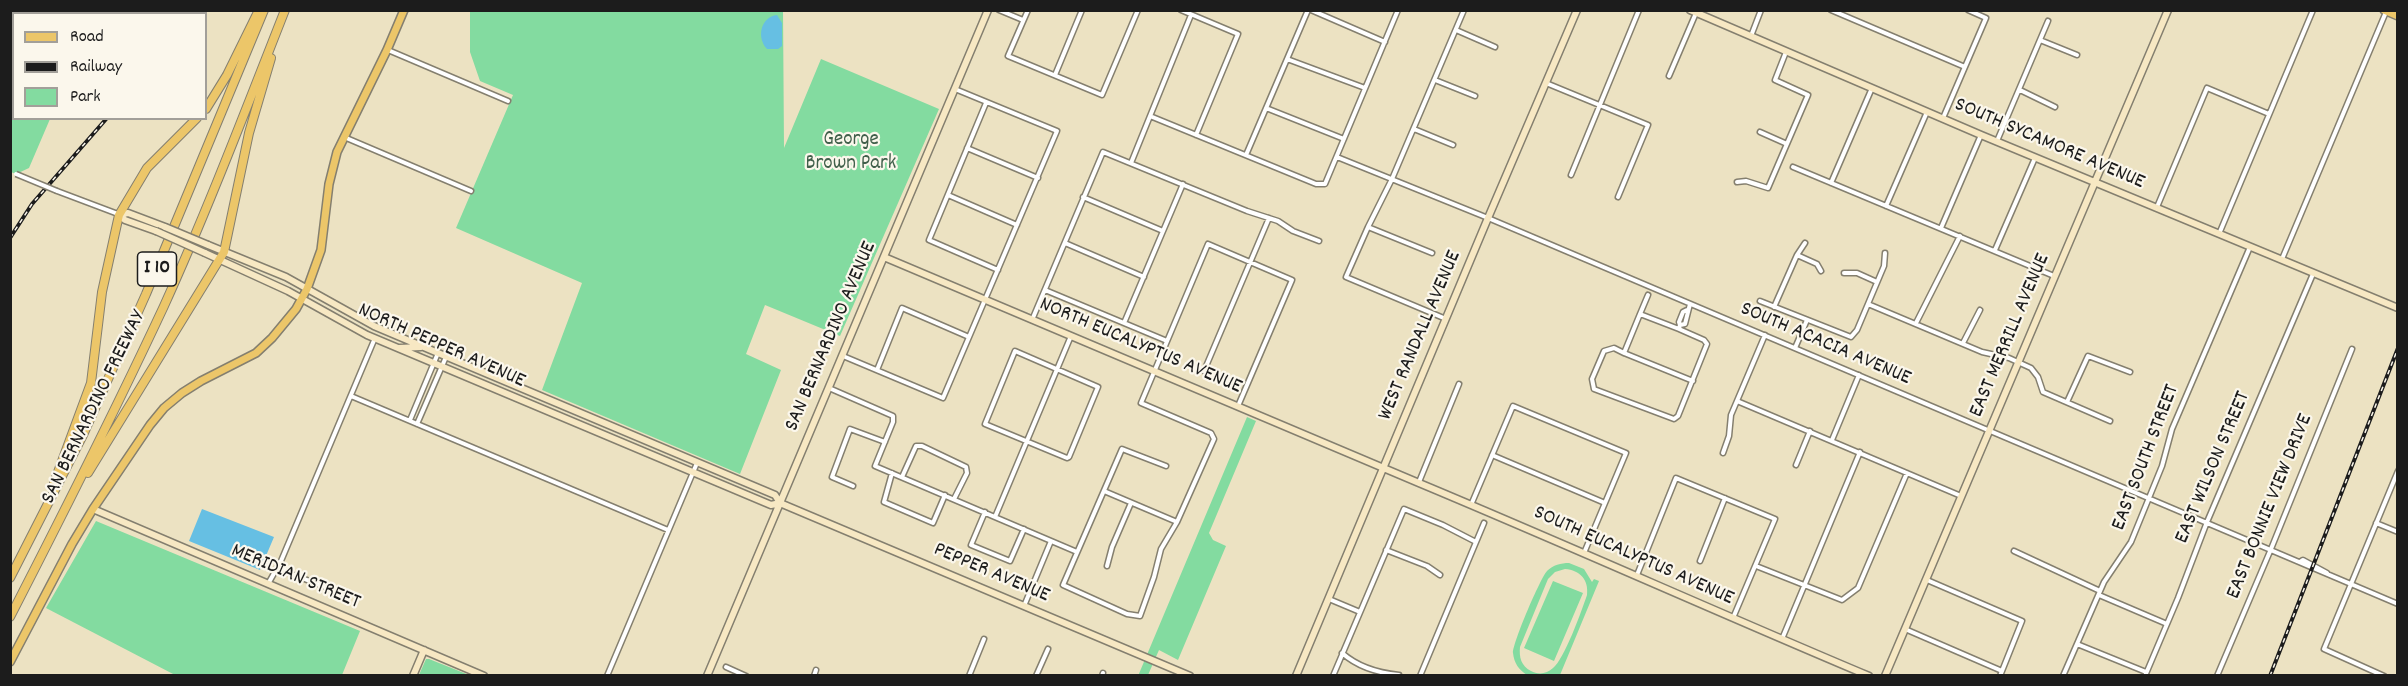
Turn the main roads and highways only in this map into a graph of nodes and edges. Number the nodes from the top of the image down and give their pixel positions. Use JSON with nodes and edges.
{"nodes":[{"id":1,"x":259,"y":10,"type":"edge"},
{"id":2,"x":264,"y":10,"type":"edge"},
{"id":3,"x":404,"y":10,"type":"edge"},
{"id":4,"x":2385,"y":11,"type":"edge"},
{"id":5,"x":284,"y":14,"type":"edge"},
{"id":6,"x":2397,"y":16,"type":"edge"},
{"id":7,"x":207,"y":107,"type":"edge"},
{"id":8,"x":195,"y":120,"type":"edge"},
{"id":9,"x":77,"y":489,"type":"junction"},
{"id":10,"x":38,"y":523,"type":"junction"},
{"id":11,"x":10,"y":578,"type":"edge"},
{"id":12,"x":10,"y":617,"type":"edge"},
{"id":13,"x":10,"y":662,"type":"edge"}],
"edges":[{"from":1,"to":7,"type":"highway"},
{"from":2,"to":10,"type":"highway","name":"SAN BERNARDINO FREEWAY","number":"I 10"},
{"from":3,"to":13,"type":"main road"},
{"from":4,"to":6,"type":"main road"},
{"from":5,"to":9,"type":"highway","name":"SAN BERNARDINO FREEWAY","number":"I 10"},
{"from":5,"to":9,"type":"highway"},
{"from":8,"to":10,"type":"highway"},
{"from":9,"to":12,"type":"highway","name":"SAN BERNARDINO FREEWAY","number":"I 10"},
{"from":10,"to":11,"type":"highway","name":"SAN BERNARDINO FREEWAY","number":"I 10"}]}
